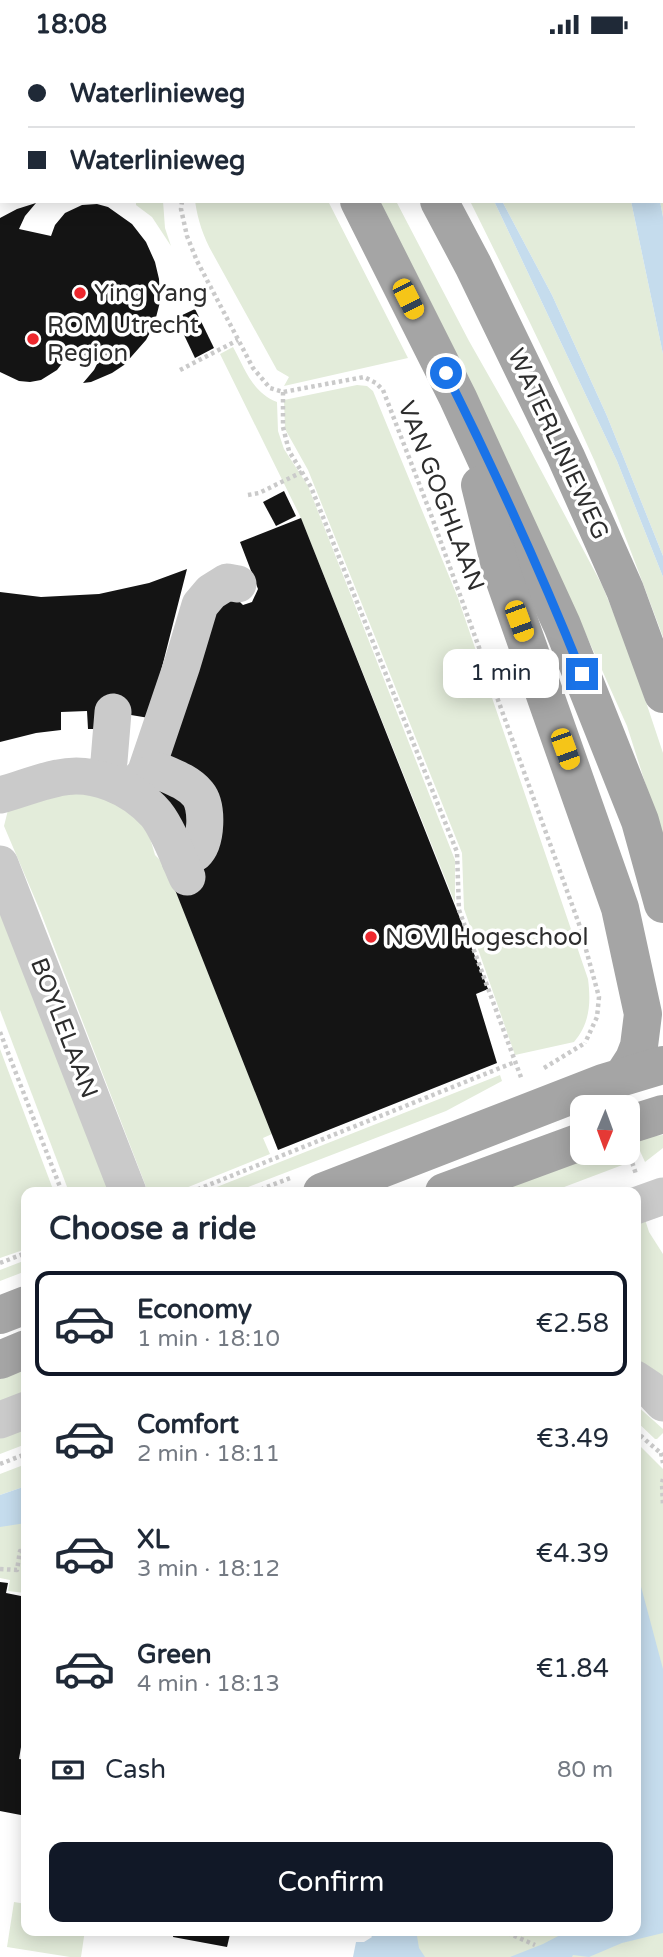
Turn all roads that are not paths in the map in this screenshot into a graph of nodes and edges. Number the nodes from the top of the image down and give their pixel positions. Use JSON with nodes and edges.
{"nodes":[{"id":1,"x":360,"y":203,"type":"edge"},
{"id":2,"x":440,"y":203,"type":"edge"},
{"id":3,"x":458,"y":398,"type":"junction"},
{"id":4,"x":238,"y":584,"type":"dead end"},
{"id":5,"x":663,"y":694,"type":"edge"},
{"id":6,"x":113,"y":712,"type":"dead end"},
{"id":7,"x":125,"y":782,"type":"junction"},
{"id":8,"x":0,"y":796,"type":"edge"},
{"id":9,"x":0,"y":864,"type":"edge"},
{"id":10,"x":184,"y":869,"type":"dead end"},
{"id":11,"x":663,"y":904,"type":"edge"},
{"id":12,"x":663,"y":1065,"type":"edge"},
{"id":13,"x":623,"y":1076,"type":"junction"},
{"id":14,"x":663,"y":1114,"type":"edge"},
{"id":15,"x":640,"y":1121,"type":"edge"},
{"id":16,"x":570,"y":1146,"type":"edge"},
{"id":17,"x":126,"y":1187,"type":"edge"},
{"id":18,"x":335,"y":1187,"type":"edge"},
{"id":19,"x":458,"y":1187,"type":"edge"},
{"id":20,"x":663,"y":1196,"type":"edge"},
{"id":21,"x":641,"y":1204,"type":"edge"},
{"id":22,"x":21,"y":1307,"type":"edge"},
{"id":23,"x":0,"y":1315,"type":"edge"},
{"id":24,"x":21,"y":1351,"type":"edge"},
{"id":25,"x":0,"y":1360,"type":"edge"},
{"id":26,"x":641,"y":1383,"type":"edge"},
{"id":27,"x":663,"y":1402,"type":"edge"},
{"id":28,"x":21,"y":1412,"type":"edge"},
{"id":29,"x":0,"y":1420,"type":"edge"}],
"edges":[{"from":1,"to":3,"type":"main road"},
{"from":2,"to":5,"type":"main road","name":"WATERLINIEWEG"},
{"from":3,"to":11,"type":"main road"},
{"from":3,"to":13,"type":"main road"},
{"from":4,"to":7,"type":"street"},
{"from":6,"to":7,"type":"street"},
{"from":7,"to":8,"type":"street"},
{"from":7,"to":10,"type":"street"},
{"from":9,"to":17,"type":"street","name":"BOYLELAAN"},
{"from":12,"to":13,"type":"main road"},
{"from":13,"to":18,"type":"main road"},
{"from":14,"to":15,"type":"main road"},
{"from":16,"to":19,"type":"main road"},
{"from":20,"to":21,"type":"street"},
{"from":22,"to":23,"type":"main road"},
{"from":24,"to":25,"type":"main road"},
{"from":26,"to":27,"type":"street"},
{"from":28,"to":29,"type":"street"}]}
